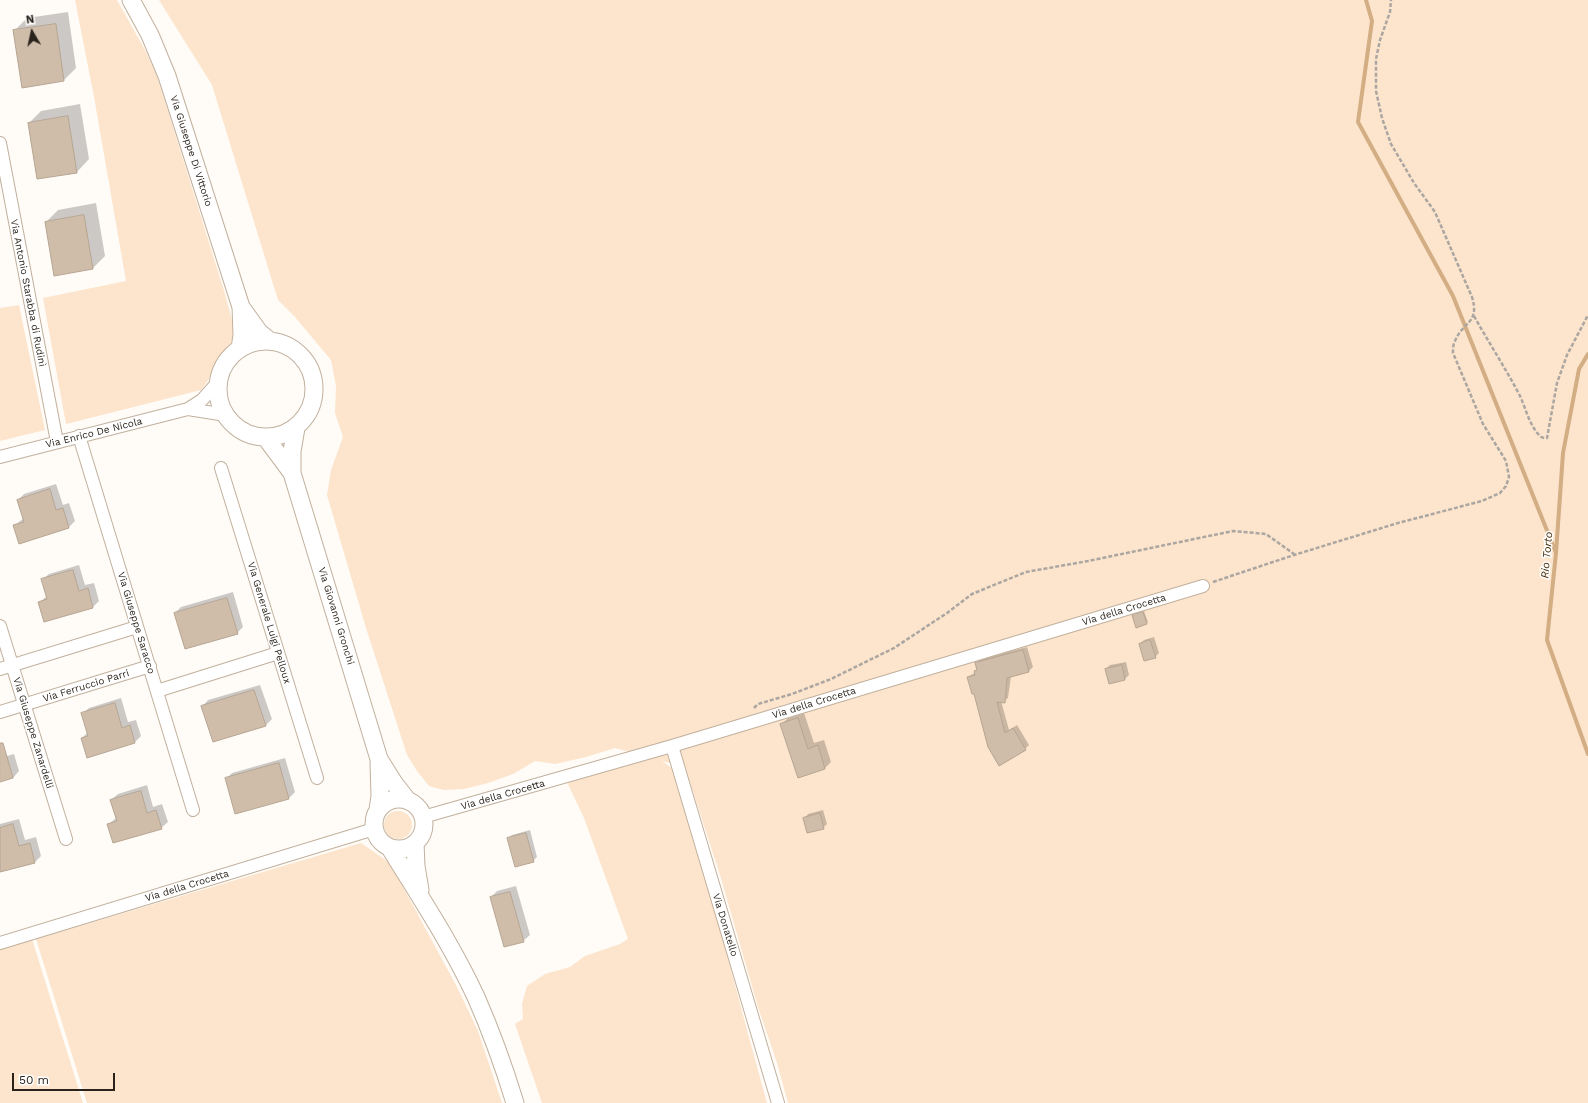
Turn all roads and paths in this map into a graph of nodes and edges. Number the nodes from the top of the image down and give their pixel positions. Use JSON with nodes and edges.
{"nodes":[{"id":1,"x":132,"y":0,"type":"edge"},
{"id":2,"x":1391,"y":0,"type":"edge"},
{"id":3,"x":0,"y":143,"type":"edge"},
{"id":4,"x":241,"y":307,"type":"junction"},
{"id":5,"x":1474,"y":316,"type":"junction"},
{"id":6,"x":1588,"y":316,"type":"edge"},
{"id":7,"x":270,"y":341,"type":"junction"},
{"id":8,"x":240,"y":349,"type":"junction"},
{"id":9,"x":218,"y":382,"type":"junction"},
{"id":10,"x":188,"y":409,"type":"junction"},
{"id":11,"x":226,"y":415,"type":"junction"},
{"id":12,"x":296,"y":428,"type":"junction"},
{"id":13,"x":79,"y":436,"type":"junction"},
{"id":14,"x":266,"y":438,"type":"junction"},
{"id":15,"x":57,"y":442,"type":"junction"},
{"id":16,"x":0,"y":457,"type":"edge"},
{"id":17,"x":221,"y":468,"type":"dead end"},
{"id":18,"x":292,"y":473,"type":"junction"},
{"id":19,"x":1294,"y":555,"type":"junction"},
{"id":20,"x":1203,"y":586,"type":"joint"},
{"id":21,"x":0,"y":626,"type":"edge"},
{"id":22,"x":137,"y":627,"type":"junction"},
{"id":23,"x":278,"y":653,"type":"junction"},
{"id":24,"x":150,"y":666,"type":"junction"},
{"id":25,"x":6,"y":667,"type":"edge"},
{"id":26,"x":157,"y":691,"type":"junction"},
{"id":27,"x":24,"y":705,"type":"junction"},
{"id":28,"x":752,"y":709,"type":"dead end"},
{"id":29,"x":0,"y":712,"type":"edge"},
{"id":30,"x":672,"y":746,"type":"junction"},
{"id":31,"x":379,"y":759,"type":"junction"},
{"id":32,"x":317,"y":778,"type":"dead end"},
{"id":33,"x":408,"y":801,"type":"junction"},
{"id":34,"x":193,"y":810,"type":"dead end"},
{"id":35,"x":378,"y":810,"type":"junction"},
{"id":36,"x":423,"y":818,"type":"junction"},
{"id":37,"x":374,"y":829,"type":"junction"},
{"id":38,"x":66,"y":839,"type":"dead end"},
{"id":39,"x":415,"y":843,"type":"junction"},
{"id":40,"x":390,"y":848,"type":"junction"},
{"id":41,"x":421,"y":896,"type":"junction"},
{"id":42,"x":0,"y":943,"type":"edge"},
{"id":43,"x":515,"y":1103,"type":"edge"},
{"id":44,"x":778,"y":1103,"type":"edge"}],
"edges":[{"from":1,"to":4,"type":"street","name":"Via Giuseppe Di Vittorio"},
{"from":2,"to":5,"type":"path"},
{"from":3,"to":15,"type":"street","name":"Via Antonio Starabba di Rudinì"},
{"from":4,"to":7,"type":"street","name":"Via Giuseppe Di Vittorio"},
{"from":4,"to":8,"type":"street","name":"Via Giuseppe Di Vittorio"},
{"from":5,"to":6,"type":"path"},
{"from":5,"to":19,"type":"path"},
{"from":7,"to":8,"type":"street"},
{"from":7,"to":12,"type":"street"},
{"from":8,"to":9,"type":"street"},
{"from":9,"to":10,"type":"street","name":"Via Enrico De Nicola"},
{"from":9,"to":11,"type":"street"},
{"from":10,"to":11,"type":"street","name":"Via Enrico De Nicola"},
{"from":10,"to":13,"type":"street","name":"Via Enrico De Nicola"},
{"from":11,"to":14,"type":"street"},
{"from":12,"to":14,"type":"street"},
{"from":12,"to":18,"type":"street","name":"Via Giovanni Gronchi"},
{"from":13,"to":15,"type":"street","name":"Via Enrico De Nicola"},
{"from":13,"to":22,"type":"street","name":"Via Giuseppe Saracco"},
{"from":14,"to":18,"type":"street","name":"Via Giovanni Gronchi"},
{"from":15,"to":16,"type":"street","name":"Via Enrico De Nicola"},
{"from":17,"to":23,"type":"street","name":"Via Generale Luigi Pelloux"},
{"from":18,"to":31,"type":"street","name":"Via Giovanni Gronchi"},
{"from":19,"to":20,"type":"path"},
{"from":19,"to":28,"type":"path"},
{"from":20,"to":30,"type":"street","name":"Via della Crocetta"},
{"from":21,"to":25,"type":"street","name":"Via Giuseppe Zanardelli"},
{"from":22,"to":24,"type":"street","name":"Via Giuseppe Saracco"},
{"from":22,"to":25,"type":"street"},
{"from":23,"to":26,"type":"street"},
{"from":23,"to":32,"type":"street","name":"Via Generale Luigi Pelloux"},
{"from":24,"to":26,"type":"street","name":"Via Giuseppe Saracco"},
{"from":24,"to":27,"type":"street","name":"Via Ferruccio Parri"},
{"from":25,"to":27,"type":"street","name":"Via Giuseppe Zanardelli"},
{"from":26,"to":34,"type":"street","name":"Via Giuseppe Saracco"},
{"from":27,"to":29,"type":"street","name":"Via Ferruccio Parri"},
{"from":27,"to":38,"type":"street","name":"Via Giuseppe Zanardelli"},
{"from":30,"to":36,"type":"street","name":"Via della Crocetta"},
{"from":30,"to":44,"type":"street","name":"Via Donatello"},
{"from":31,"to":33,"type":"street","name":"Via Giovanni Gronchi"},
{"from":31,"to":35,"type":"street","name":"Via Giovanni Gronchi"},
{"from":33,"to":35,"type":"street"},
{"from":33,"to":36,"type":"street"},
{"from":35,"to":37,"type":"street"},
{"from":36,"to":39,"type":"street"},
{"from":37,"to":40,"type":"street"},
{"from":37,"to":42,"type":"street","name":"Via della Crocetta"},
{"from":39,"to":40,"type":"street"},
{"from":39,"to":41,"type":"street"},
{"from":40,"to":41,"type":"street"},
{"from":41,"to":43,"type":"street"}]}
